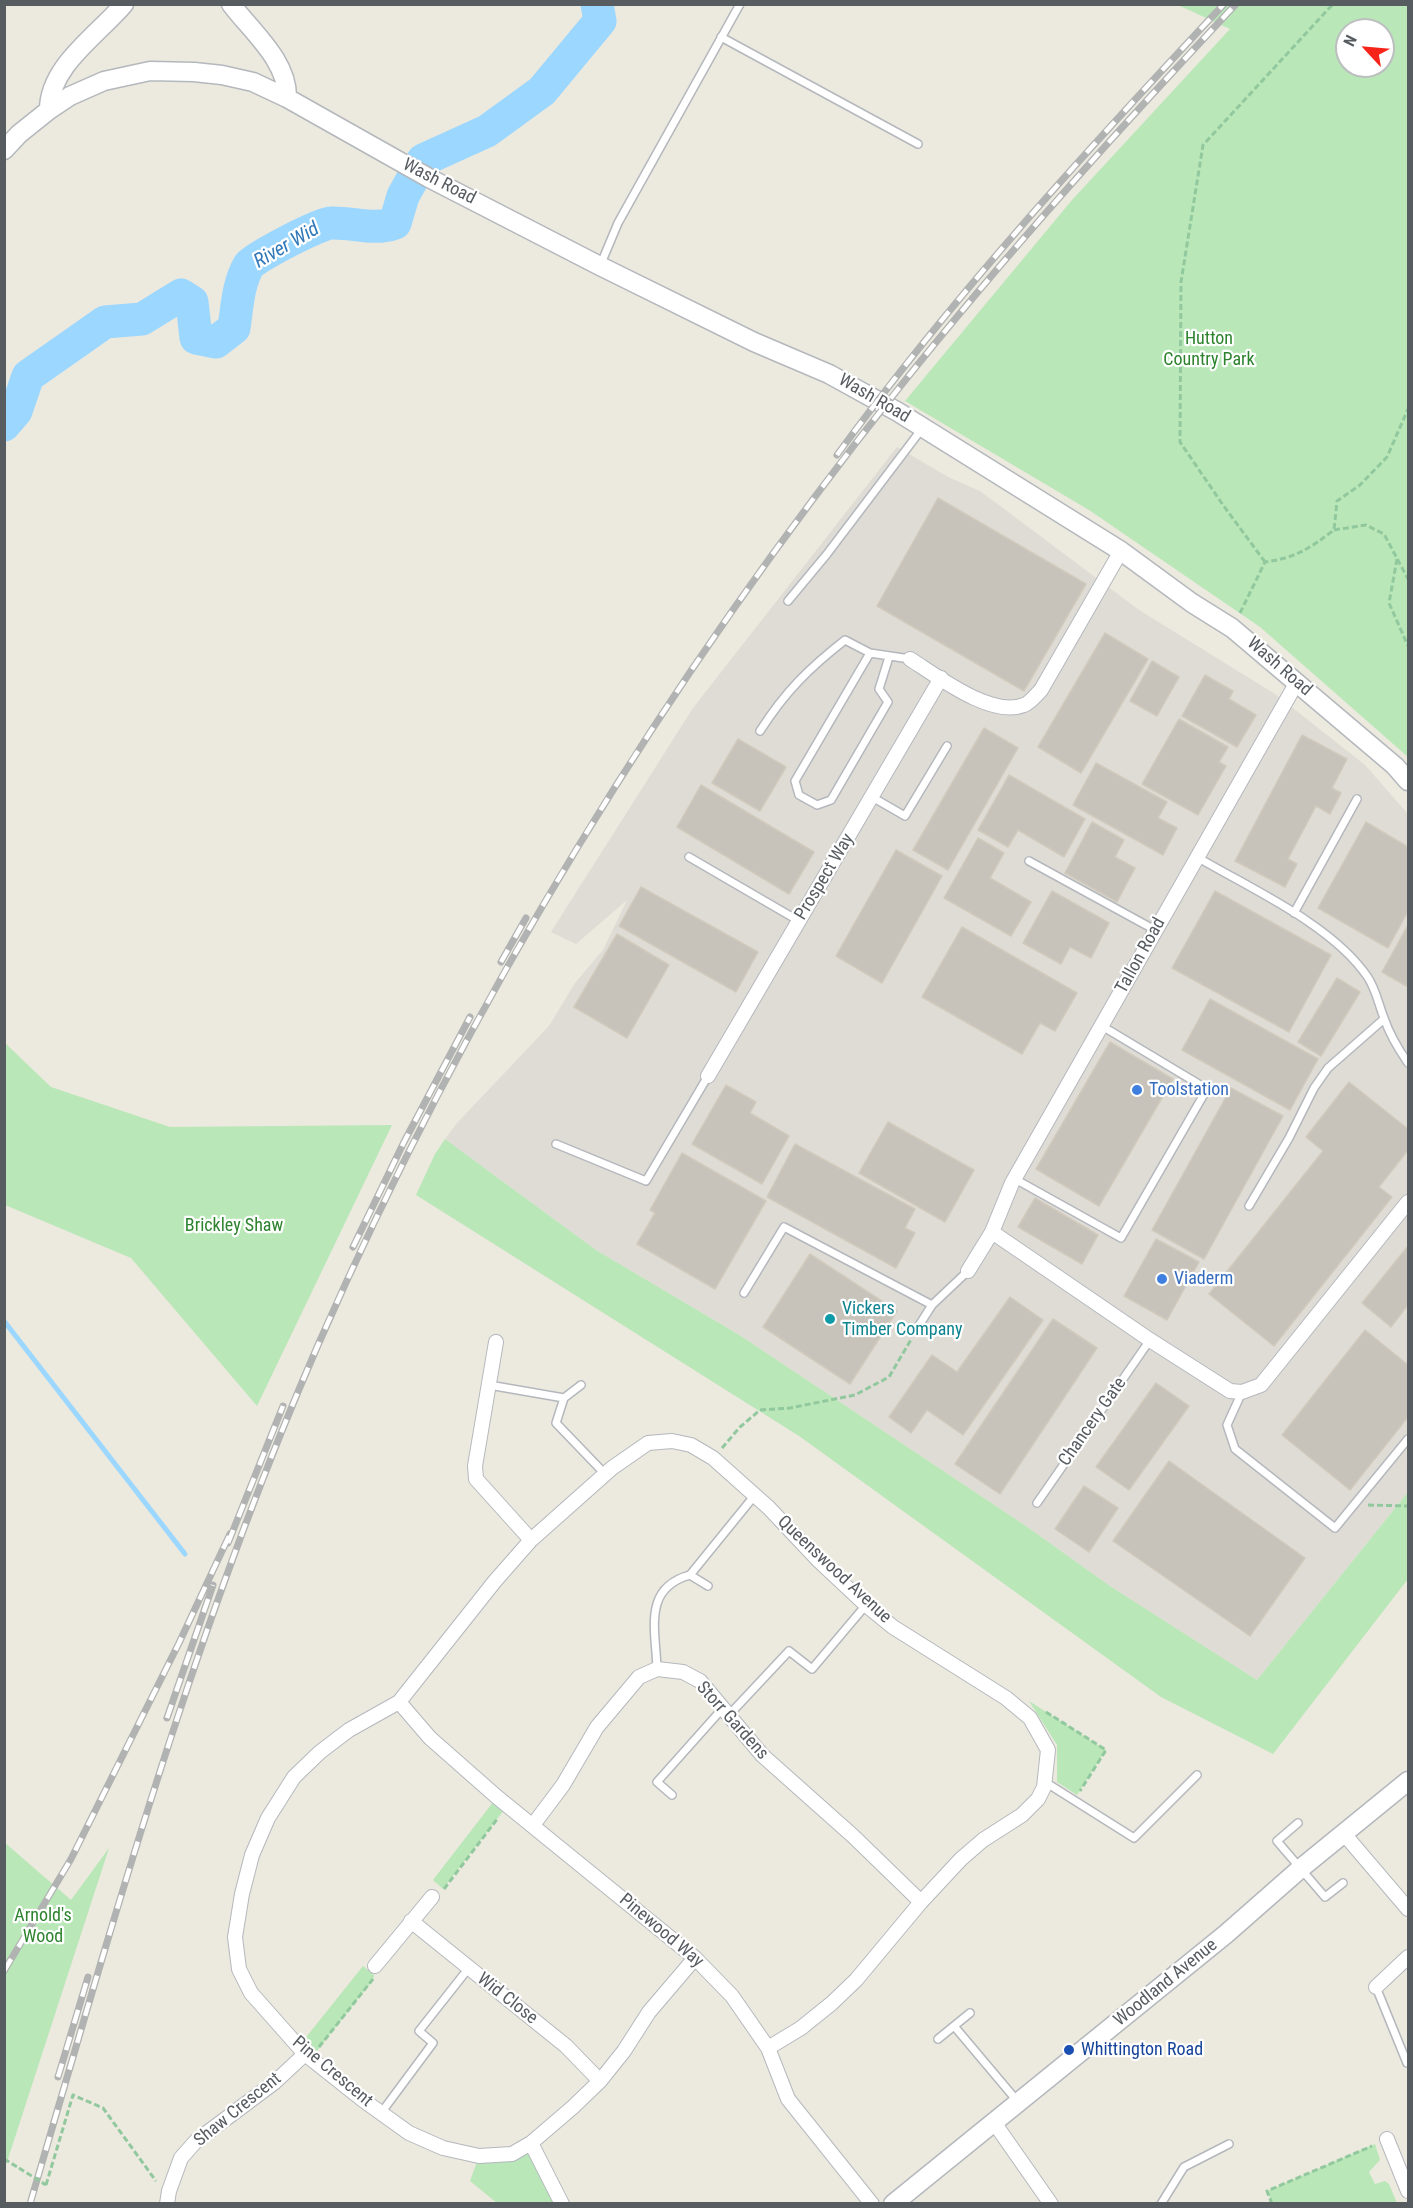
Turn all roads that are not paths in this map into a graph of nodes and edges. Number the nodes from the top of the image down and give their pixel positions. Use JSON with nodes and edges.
{"nodes":[{"id":1,"x":124,"y":4,"type":"edge"},
{"id":2,"x":231,"y":4,"type":"edge"},
{"id":3,"x":740,"y":4,"type":"edge"},
{"id":4,"x":721,"y":37,"type":"junction"},
{"id":5,"x":287,"y":98,"type":"junction"},
{"id":6,"x":49,"y":110,"type":"junction"},
{"id":7,"x":918,"y":144,"type":"dead end"},
{"id":8,"x":4,"y":150,"type":"edge"},
{"id":9,"x":600,"y":266,"type":"junction"},
{"id":10,"x":923,"y":428,"type":"junction"},
{"id":11,"x":1121,"y":551,"type":"junction"},
{"id":12,"x":788,"y":601,"type":"dead end"},
{"id":13,"x":870,"y":653,"type":"junction"},
{"id":14,"x":889,"y":657,"type":"junction"},
{"id":15,"x":909,"y":659,"type":"joint"},
{"id":16,"x":941,"y":678,"type":"junction"},
{"id":17,"x":1297,"y":682,"type":"junction"},
{"id":18,"x":760,"y":730,"type":"dead end"},
{"id":19,"x":947,"y":746,"type":"dead end"},
{"id":20,"x":1408,"y":781,"type":"edge"},
{"id":21,"x":872,"y":797,"type":"junction"},
{"id":22,"x":1357,"y":799,"type":"dead end"},
{"id":23,"x":689,"y":856,"type":"dead end"},
{"id":24,"x":1197,"y":857,"type":"junction"},
{"id":25,"x":1029,"y":861,"type":"dead end"},
{"id":26,"x":1294,"y":913,"type":"junction"},
{"id":27,"x":799,"y":921,"type":"junction"},
{"id":28,"x":1155,"y":930,"type":"junction"},
{"id":29,"x":1384,"y":1019,"type":"junction"},
{"id":30,"x":1102,"y":1026,"type":"junction"},
{"id":31,"x":1408,"y":1063,"type":"edge"},
{"id":32,"x":708,"y":1076,"type":"joint"},
{"id":33,"x":556,"y":1144,"type":"dead end"},
{"id":34,"x":1015,"y":1179,"type":"junction"},
{"id":35,"x":1408,"y":1202,"type":"edge"},
{"id":36,"x":1249,"y":1206,"type":"dead end"},
{"id":37,"x":992,"y":1232,"type":"junction"},
{"id":38,"x":968,"y":1270,"type":"joint"},
{"id":39,"x":744,"y":1293,"type":"dead end"},
{"id":40,"x":932,"y":1305,"type":"junction"},
{"id":41,"x":918,"y":1327,"type":"road end"},
{"id":42,"x":1150,"y":1340,"type":"junction"},
{"id":43,"x":496,"y":1342,"type":"dead end"},
{"id":44,"x":581,"y":1384,"type":"dead end"},
{"id":45,"x":489,"y":1385,"type":"junction"},
{"id":46,"x":1242,"y":1392,"type":"junction"},
{"id":47,"x":564,"y":1398,"type":"junction"},
{"id":48,"x":1408,"y":1439,"type":"edge"},
{"id":49,"x":605,"y":1474,"type":"junction"},
{"id":50,"x":755,"y":1495,"type":"junction"},
{"id":51,"x":1037,"y":1503,"type":"dead end"},
{"id":52,"x":531,"y":1540,"type":"junction"},
{"id":53,"x":690,"y":1575,"type":"junction"},
{"id":54,"x":708,"y":1586,"type":"dead end"},
{"id":55,"x":866,"y":1605,"type":"junction"},
{"id":56,"x":657,"y":1669,"type":"junction"},
{"id":57,"x":399,"y":1702,"type":"junction"},
{"id":58,"x":726,"y":1711,"type":"junction"},
{"id":59,"x":1197,"y":1775,"type":"dead end"},
{"id":60,"x":1045,"y":1782,"type":"junction"},
{"id":61,"x":1408,"y":1782,"type":"edge"},
{"id":62,"x":672,"y":1795,"type":"dead end"},
{"id":63,"x":1298,"y":1823,"type":"dead end"},
{"id":64,"x":533,"y":1825,"type":"junction"},
{"id":65,"x":1346,"y":1835,"type":"junction"},
{"id":66,"x":1300,"y":1869,"type":"junction"},
{"id":67,"x":1343,"y":1883,"type":"dead end"},
{"id":68,"x":432,"y":1897,"type":"road end"},
{"id":69,"x":921,"y":1902,"type":"junction"},
{"id":70,"x":1408,"y":1909,"type":"edge"},
{"id":71,"x":411,"y":1921,"type":"junction"},
{"id":72,"x":1408,"y":1957,"type":"edge"},
{"id":73,"x":695,"y":1958,"type":"junction"},
{"id":74,"x":375,"y":1966,"type":"road end"},
{"id":75,"x":468,"y":1969,"type":"junction"},
{"id":76,"x":1376,"y":1987,"type":"joint"},
{"id":77,"x":970,"y":2013,"type":"dead end"},
{"id":78,"x":954,"y":2026,"type":"junction"},
{"id":79,"x":938,"y":2039,"type":"dead end"},
{"id":80,"x":768,"y":2048,"type":"junction"},
{"id":81,"x":308,"y":2056,"type":"junction"},
{"id":82,"x":1408,"y":2062,"type":"edge"},
{"id":83,"x":600,"y":2081,"type":"junction"},
{"id":84,"x":1018,"y":2102,"type":"junction"},
{"id":85,"x":381,"y":2113,"type":"junction"},
{"id":86,"x":993,"y":2121,"type":"junction"},
{"id":87,"x":1388,"y":2139,"type":"road end"},
{"id":88,"x":531,"y":2143,"type":"junction"},
{"id":89,"x":1229,"y":2144,"type":"dead end"},
{"id":90,"x":1408,"y":2191,"type":"edge"},
{"id":91,"x":168,"y":2197,"type":"edge"},
{"id":92,"x":562,"y":2204,"type":"edge"},
{"id":93,"x":872,"y":2204,"type":"edge"},
{"id":94,"x":893,"y":2204,"type":"edge"},
{"id":95,"x":1051,"y":2204,"type":"edge"},
{"id":96,"x":1161,"y":2204,"type":"edge"}],
"edges":[{"from":1,"to":6,"type":"street"},
{"from":2,"to":5,"type":"street"},
{"from":3,"to":4,"type":"lane"},
{"from":4,"to":7,"type":"lane"},
{"from":4,"to":9,"type":"lane"},
{"from":5,"to":6,"type":"street","name":"Wash Road"},
{"from":5,"to":9,"type":"street","name":"Wash Road"},
{"from":6,"to":8,"type":"street","name":"Wash Road"},
{"from":9,"to":10,"type":"street","name":"Wash Road"},
{"from":10,"to":11,"type":"street","name":"Wash Road"},
{"from":10,"to":12,"type":"lane"},
{"from":11,"to":16,"type":"street"},
{"from":11,"to":17,"type":"street","name":"Wash Road"},
{"from":13,"to":14,"type":"lane"},
{"from":13,"to":14,"type":"lane"},
{"from":13,"to":18,"type":"lane"},
{"from":14,"to":15,"type":"lane"},
{"from":15,"to":16,"type":"street"},
{"from":16,"to":21,"type":"street","name":"Prospect Way"},
{"from":17,"to":20,"type":"street","name":"Wash Road"},
{"from":17,"to":24,"type":"street","name":"Tallon Road"},
{"from":19,"to":21,"type":"lane"},
{"from":21,"to":27,"type":"street","name":"Prospect Way"},
{"from":22,"to":26,"type":"lane"},
{"from":23,"to":27,"type":"lane"},
{"from":24,"to":26,"type":"lane"},
{"from":24,"to":28,"type":"street","name":"Tallon Road"},
{"from":25,"to":28,"type":"lane"},
{"from":26,"to":29,"type":"lane"},
{"from":27,"to":32,"type":"street","name":"Prospect Way"},
{"from":28,"to":30,"type":"street","name":"Tallon Road"},
{"from":29,"to":31,"type":"lane"},
{"from":29,"to":36,"type":"lane"},
{"from":30,"to":34,"type":"street","name":"Tallon Road"},
{"from":30,"to":34,"type":"lane"},
{"from":32,"to":33,"type":"lane"},
{"from":34,"to":37,"type":"street","name":"Tallon Road"},
{"from":35,"to":46,"type":"street"},
{"from":37,"to":38,"type":"street","name":"Tallon Road"},
{"from":37,"to":42,"type":"street"},
{"from":38,"to":40,"type":"lane"},
{"from":39,"to":40,"type":"lane"},
{"from":40,"to":41,"type":"lane"},
{"from":42,"to":46,"type":"street"},
{"from":42,"to":51,"type":"lane","name":"Chancery Gate"},
{"from":43,"to":45,"type":"street"},
{"from":44,"to":47,"type":"lane"},
{"from":45,"to":47,"type":"lane"},
{"from":45,"to":52,"type":"street"},
{"from":46,"to":48,"type":"lane"},
{"from":47,"to":49,"type":"lane"},
{"from":49,"to":50,"type":"street","name":"Queenswood Avenue"},
{"from":49,"to":52,"type":"street","name":"Queenswood Avenue"},
{"from":50,"to":53,"type":"lane"},
{"from":50,"to":55,"type":"street","name":"Queenswood Avenue"},
{"from":52,"to":57,"type":"street","name":"Queenswood Avenue"},
{"from":53,"to":54,"type":"lane"},
{"from":53,"to":56,"type":"lane"},
{"from":55,"to":58,"type":"lane"},
{"from":55,"to":60,"type":"street","name":"Queenswood Avenue"},
{"from":56,"to":58,"type":"street","name":"Storr Gardens"},
{"from":56,"to":64,"type":"street"},
{"from":57,"to":64,"type":"street","name":"Pinewood Way"},
{"from":57,"to":81,"type":"street","name":"Pine Crescent"},
{"from":58,"to":62,"type":"lane"},
{"from":58,"to":69,"type":"street","name":"Storr Gardens"},
{"from":59,"to":60,"type":"lane"},
{"from":60,"to":69,"type":"street","name":"Queenswood Avenue"},
{"from":61,"to":65,"type":"street","name":"Woodland Avenue"},
{"from":63,"to":66,"type":"lane"},
{"from":64,"to":73,"type":"street","name":"Pinewood Way"},
{"from":65,"to":66,"type":"street","name":"Woodland Avenue"},
{"from":65,"to":70,"type":"street"},
{"from":66,"to":67,"type":"lane"},
{"from":66,"to":84,"type":"street","name":"Woodland Avenue"},
{"from":68,"to":71,"type":"street"},
{"from":69,"to":80,"type":"street","name":"Queenswood Avenue"},
{"from":71,"to":74,"type":"street"},
{"from":71,"to":75,"type":"street","name":"Wid Close"},
{"from":72,"to":76,"type":"street"},
{"from":73,"to":80,"type":"street","name":"Pinewood Way"},
{"from":73,"to":83,"type":"street","name":"Pine Crescent"},
{"from":75,"to":83,"type":"street","name":"Wid Close"},
{"from":75,"to":85,"type":"lane"},
{"from":76,"to":82,"type":"lane"},
{"from":77,"to":78,"type":"lane"},
{"from":78,"to":79,"type":"lane"},
{"from":78,"to":84,"type":"lane"},
{"from":80,"to":93,"type":"street","name":"Pinewood Way"},
{"from":81,"to":85,"type":"street","name":"Pine Crescent"},
{"from":81,"to":91,"type":"street","name":"Shaw Crescent"},
{"from":83,"to":88,"type":"street","name":"Pine Crescent"},
{"from":84,"to":86,"type":"street","name":"Woodland Avenue"},
{"from":85,"to":88,"type":"street","name":"Pine Crescent"},
{"from":86,"to":94,"type":"street","name":"Woodland Avenue"},
{"from":86,"to":95,"type":"street"},
{"from":87,"to":90,"type":"street"},
{"from":88,"to":92,"type":"street"},
{"from":89,"to":96,"type":"lane"}]}
